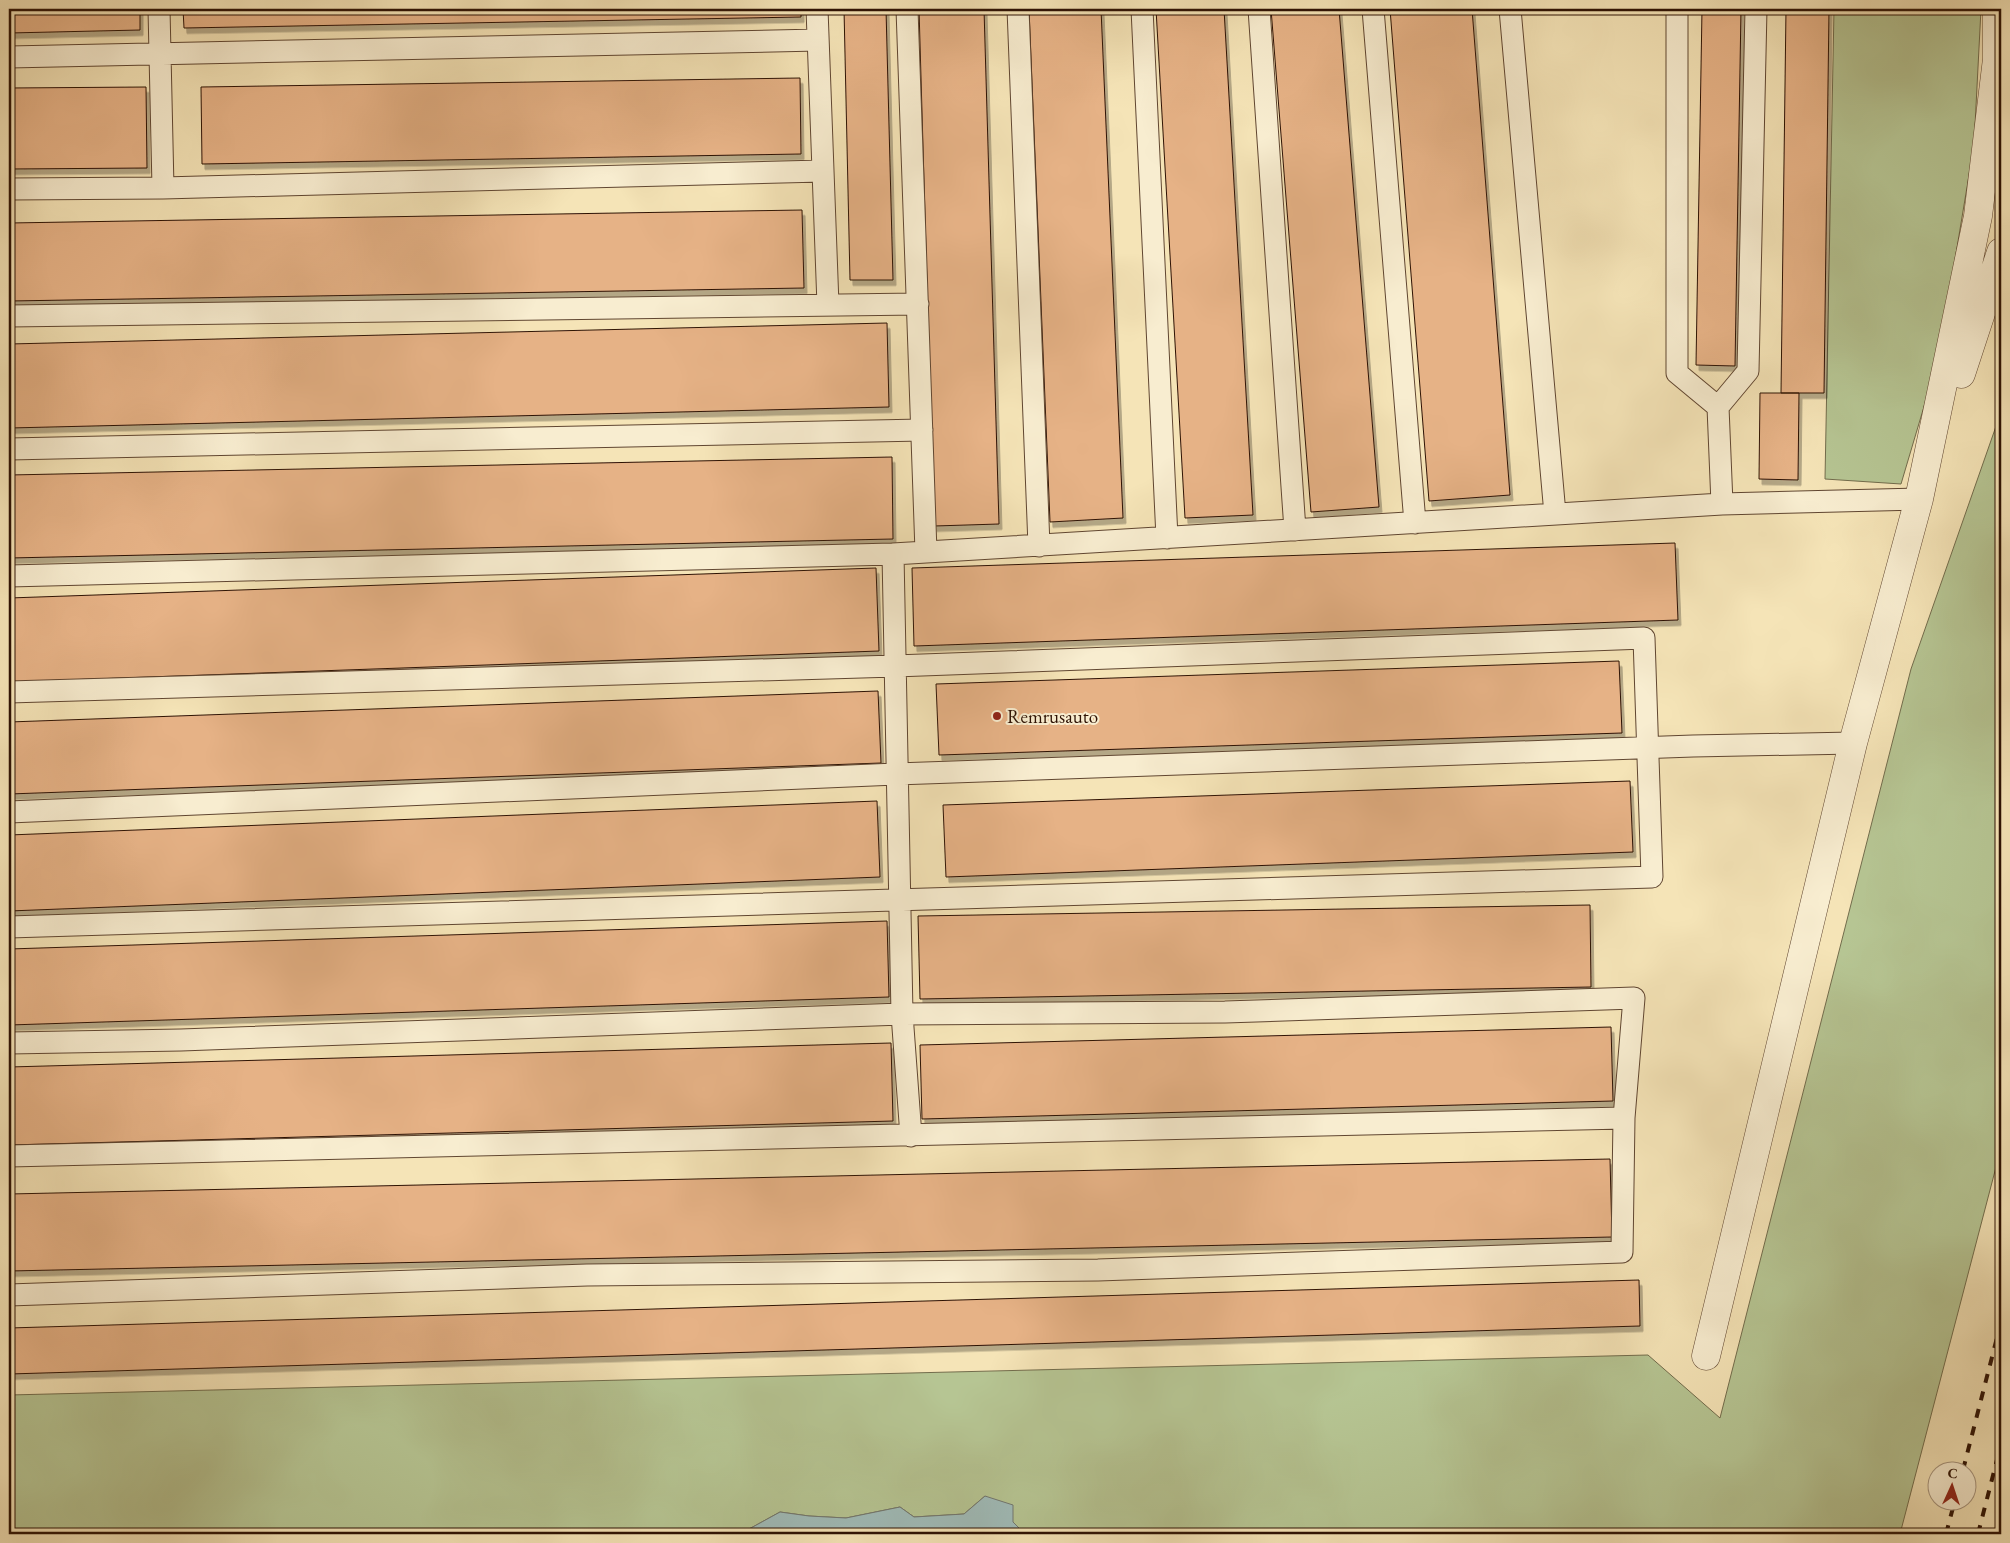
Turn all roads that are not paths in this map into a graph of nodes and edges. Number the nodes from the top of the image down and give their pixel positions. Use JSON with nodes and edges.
{"nodes":[{"id":1,"x":159,"y":9,"type":"edge"},
{"id":2,"x":817,"y":9,"type":"edge"},
{"id":3,"x":907,"y":9,"type":"edge"},
{"id":4,"x":1018,"y":9,"type":"edge"},
{"id":5,"x":1142,"y":9,"type":"edge"},
{"id":6,"x":1259,"y":9,"type":"edge"},
{"id":7,"x":1373,"y":9,"type":"edge"},
{"id":8,"x":1510,"y":9,"type":"edge"},
{"id":9,"x":1677,"y":9,"type":"edge"},
{"id":10,"x":1756,"y":9,"type":"edge"},
{"id":11,"x":1997,"y":9,"type":"edge"},
{"id":12,"x":818,"y":40,"type":"junction"},
{"id":13,"x":160,"y":54,"type":"junction"},
{"id":14,"x":9,"y":57,"type":"edge"},
{"id":15,"x":822,"y":171,"type":"junction"},
{"id":16,"x":163,"y":188,"type":"junction"},
{"id":17,"x":9,"y":189,"type":"edge"},
{"id":18,"x":2001,"y":252,"type":"edge"},
{"id":19,"x":918,"y":304,"type":"junction"},
{"id":20,"x":828,"y":306,"type":"junction"},
{"id":21,"x":9,"y":316,"type":"edge"},
{"id":22,"x":1718,"y":407,"type":"junction"},
{"id":23,"x":922,"y":430,"type":"junction"},
{"id":24,"x":9,"y":449,"type":"edge"},
{"id":25,"x":1919,"y":499,"type":"junction"},
{"id":26,"x":1722,"y":504,"type":"junction"},
{"id":27,"x":1555,"y":514,"type":"junction"},
{"id":28,"x":1415,"y":523,"type":"junction"},
{"id":29,"x":1295,"y":530,"type":"junction"},
{"id":30,"x":1167,"y":538,"type":"junction"},
{"id":31,"x":1039,"y":546,"type":"junction"},
{"id":32,"x":926,"y":552,"type":"junction"},
{"id":33,"x":894,"y":554,"type":"junction"},
{"id":34,"x":9,"y":576,"type":"edge"},
{"id":35,"x":895,"y":666,"type":"junction"},
{"id":36,"x":9,"y":692,"type":"edge"},
{"id":37,"x":1853,"y":744,"type":"junction"},
{"id":38,"x":1647,"y":748,"type":"junction"},
{"id":39,"x":896,"y":774,"type":"junction"},
{"id":40,"x":9,"y":812,"type":"edge"},
{"id":41,"x":899,"y":900,"type":"junction"},
{"id":42,"x":9,"y":927,"type":"edge"},
{"id":43,"x":902,"y":1014,"type":"junction"},
{"id":44,"x":9,"y":1043,"type":"edge"},
{"id":45,"x":1624,"y":1118,"type":"junction"},
{"id":46,"x":911,"y":1136,"type":"junction"},
{"id":47,"x":9,"y":1156,"type":"edge"},
{"id":48,"x":9,"y":1294,"type":"edge"},
{"id":49,"x":1706,"y":1356,"type":"dead end"}],
"edges":[{"from":1,"to":13,"type":"lane"},
{"from":2,"to":12,"type":"lane"},
{"from":3,"to":19,"type":"lane"},
{"from":4,"to":31,"type":"lane"},
{"from":5,"to":30,"type":"lane"},
{"from":6,"to":29,"type":"lane"},
{"from":7,"to":28,"type":"lane"},
{"from":8,"to":27,"type":"lane"},
{"from":9,"to":22,"type":"lane"},
{"from":10,"to":22,"type":"lane"},
{"from":11,"to":25,"type":"street"},
{"from":12,"to":13,"type":"lane"},
{"from":12,"to":15,"type":"lane"},
{"from":13,"to":14,"type":"lane"},
{"from":13,"to":16,"type":"lane"},
{"from":15,"to":16,"type":"lane"},
{"from":15,"to":20,"type":"lane"},
{"from":16,"to":17,"type":"lane"},
{"from":18,"to":25,"type":"street"},
{"from":19,"to":20,"type":"lane"},
{"from":19,"to":23,"type":"lane"},
{"from":20,"to":21,"type":"lane"},
{"from":22,"to":26,"type":"lane"},
{"from":23,"to":24,"type":"lane"},
{"from":23,"to":32,"type":"lane"},
{"from":25,"to":26,"type":"lane"},
{"from":25,"to":37,"type":"street"},
{"from":26,"to":27,"type":"lane"},
{"from":27,"to":28,"type":"lane"},
{"from":28,"to":29,"type":"lane"},
{"from":29,"to":30,"type":"lane"},
{"from":30,"to":31,"type":"lane"},
{"from":31,"to":32,"type":"lane"},
{"from":32,"to":33,"type":"lane"},
{"from":33,"to":34,"type":"lane"},
{"from":33,"to":35,"type":"lane"},
{"from":35,"to":36,"type":"lane"},
{"from":35,"to":38,"type":"lane"},
{"from":35,"to":39,"type":"lane"},
{"from":37,"to":38,"type":"lane"},
{"from":37,"to":49,"type":"street"},
{"from":38,"to":39,"type":"lane"},
{"from":38,"to":41,"type":"lane"},
{"from":39,"to":40,"type":"lane"},
{"from":39,"to":41,"type":"lane"},
{"from":41,"to":42,"type":"lane"},
{"from":41,"to":43,"type":"lane"},
{"from":43,"to":44,"type":"lane"},
{"from":43,"to":45,"type":"lane"},
{"from":43,"to":46,"type":"lane"},
{"from":45,"to":46,"type":"lane"},
{"from":45,"to":48,"type":"lane"},
{"from":46,"to":47,"type":"lane"}]}
